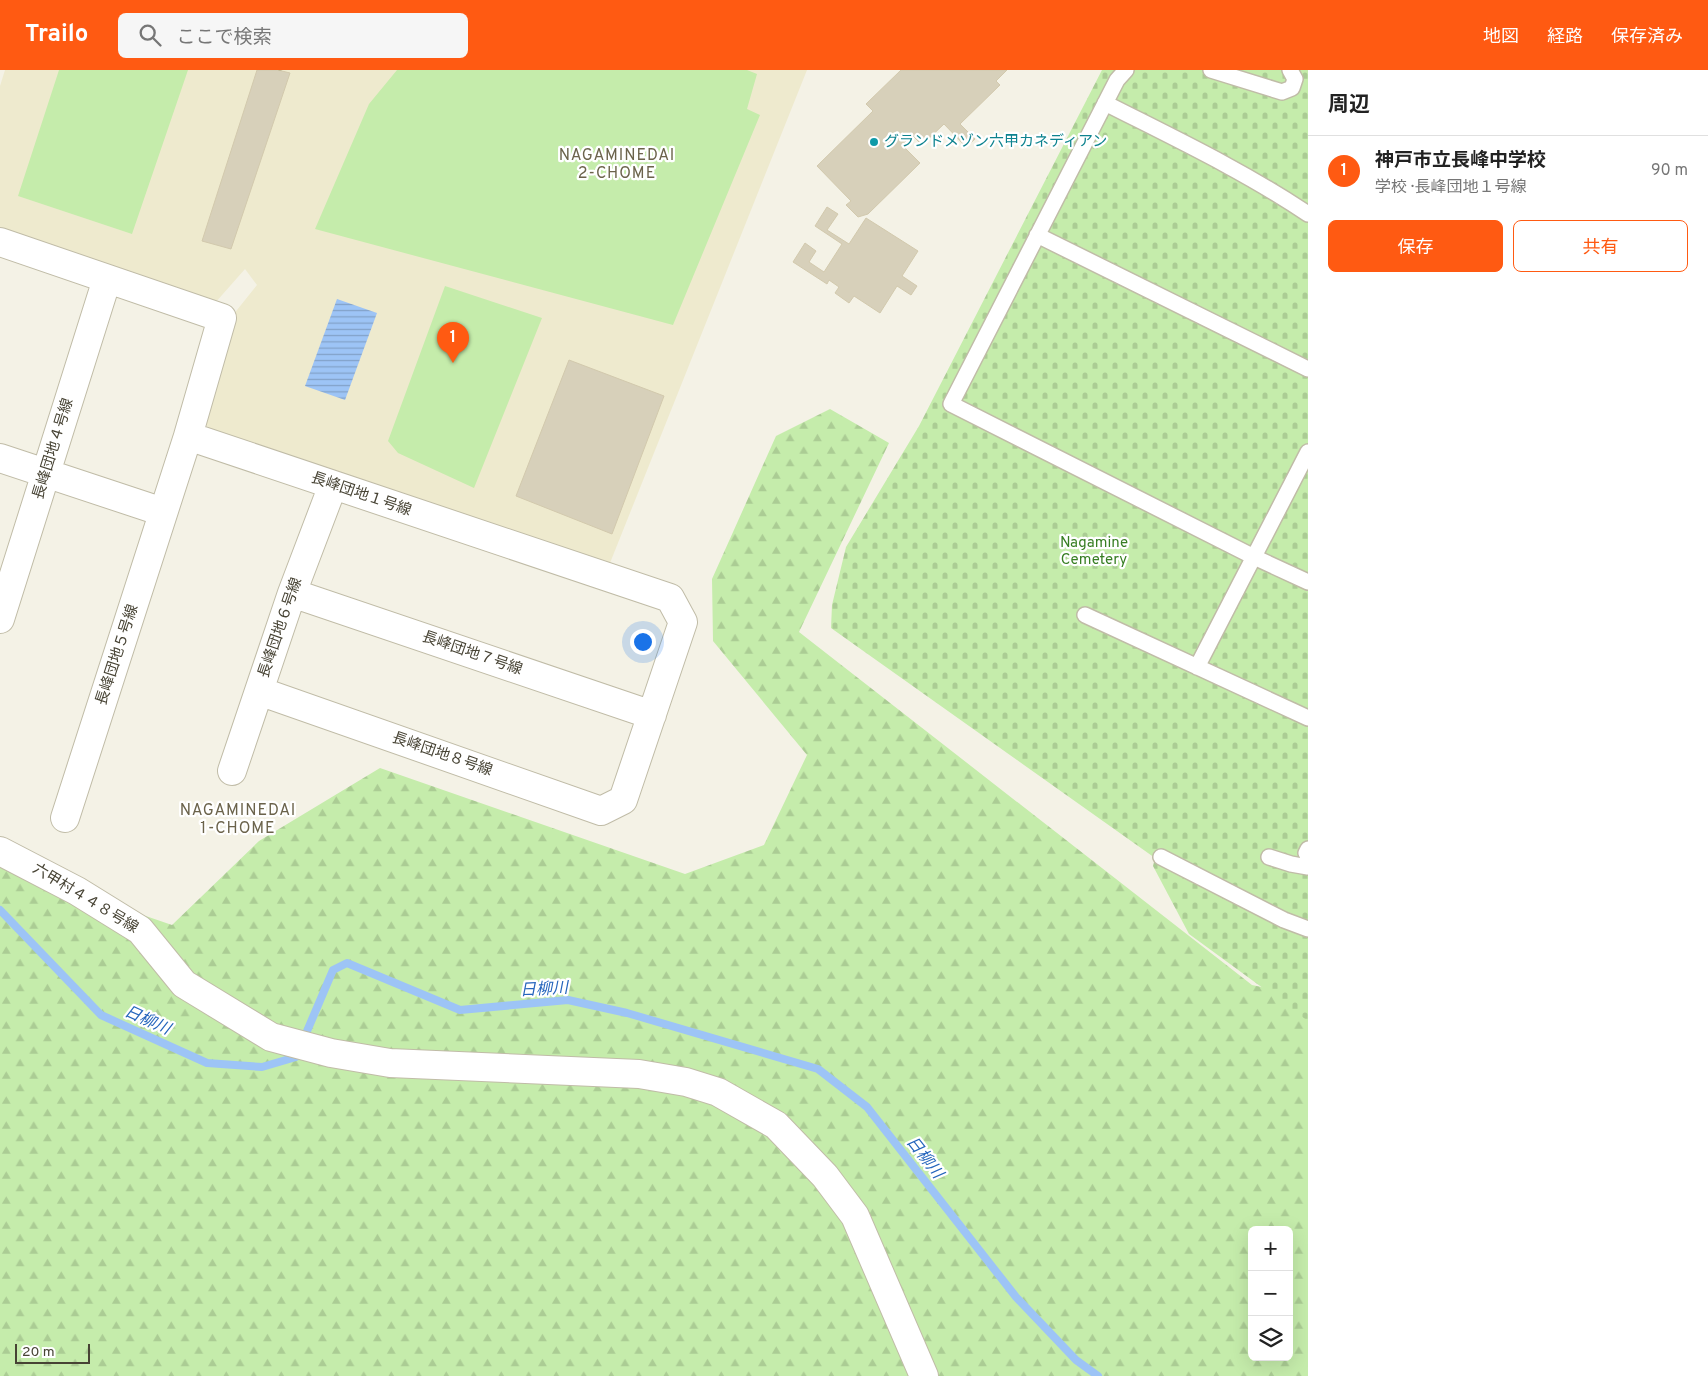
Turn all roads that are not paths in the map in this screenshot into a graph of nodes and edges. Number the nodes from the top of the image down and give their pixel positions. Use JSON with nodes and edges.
{"nodes":[{"id":1,"x":1126,"y":70,"type":"edge"},
{"id":2,"x":1211,"y":70,"type":"edge"},
{"id":3,"x":1290,"y":70,"type":"edge"},
{"id":4,"x":1105,"y":103,"type":"junction"},
{"id":5,"x":1308,"y":214,"type":"edge"},
{"id":6,"x":1037,"y":235,"type":"junction"},
{"id":7,"x":0,"y":242,"type":"edge"},
{"id":8,"x":107,"y":279,"type":"junction"},
{"id":9,"x":1308,"y":369,"type":"edge"},
{"id":10,"x":188,"y":436,"type":"junction"},
{"id":11,"x":1308,"y":452,"type":"edge"},
{"id":12,"x":0,"y":458,"type":"edge"},
{"id":13,"x":46,"y":473,"type":"junction"},
{"id":14,"x":333,"y":485,"type":"junction"},
{"id":15,"x":163,"y":512,"type":"junction"},
{"id":16,"x":1254,"y":557,"type":"junction"},
{"id":17,"x":1308,"y":582,"type":"edge"},
{"id":18,"x":292,"y":593,"type":"junction"},
{"id":19,"x":1085,"y":615,"type":"dead end"},
{"id":20,"x":0,"y":619,"type":"edge"},
{"id":21,"x":1197,"y":667,"type":"junction"},
{"id":22,"x":259,"y":691,"type":"junction"},
{"id":23,"x":652,"y":715,"type":"junction"},
{"id":24,"x":1308,"y":718,"type":"edge"},
{"id":25,"x":232,"y":771,"type":"dead end"},
{"id":26,"x":623,"y":800,"type":"joint"},
{"id":27,"x":65,"y":818,"type":"dead end"},
{"id":28,"x":1308,"y":849,"type":"edge"},
{"id":29,"x":0,"y":851,"type":"edge"},
{"id":30,"x":1268,"y":856,"type":"dead end"},
{"id":31,"x":1161,"y":857,"type":"dead end"},
{"id":32,"x":1308,"y":857,"type":"edge"},
{"id":33,"x":1308,"y":867,"type":"edge"},
{"id":34,"x":1308,"y":929,"type":"edge"},
{"id":35,"x":924,"y":1376,"type":"edge"}],
"edges":[{"from":1,"to":4,"type":"lane"},
{"from":2,"to":3,"type":"lane"},
{"from":4,"to":5,"type":"lane"},
{"from":4,"to":6,"type":"lane"},
{"from":6,"to":9,"type":"lane"},
{"from":6,"to":16,"type":"lane"},
{"from":7,"to":8,"type":"street"},
{"from":8,"to":10,"type":"street"},
{"from":8,"to":13,"type":"street","name":"長峰団地４号線"},
{"from":10,"to":14,"type":"street","name":"長峰団地１号線"},
{"from":10,"to":15,"type":"street","name":"長峰団地５号線"},
{"from":11,"to":16,"type":"lane"},
{"from":12,"to":13,"type":"street"},
{"from":13,"to":15,"type":"street"},
{"from":13,"to":20,"type":"street","name":"長峰団地４号線"},
{"from":14,"to":18,"type":"street","name":"長峰団地６号線"},
{"from":14,"to":23,"type":"street","name":"長峰団地１号線"},
{"from":15,"to":27,"type":"street","name":"長峰団地５号線"},
{"from":16,"to":17,"type":"lane"},
{"from":16,"to":21,"type":"lane"},
{"from":18,"to":22,"type":"street","name":"長峰団地６号線"},
{"from":18,"to":23,"type":"street","name":"長峰団地７号線"},
{"from":19,"to":21,"type":"lane"},
{"from":21,"to":24,"type":"lane"},
{"from":22,"to":25,"type":"street","name":"長峰団地６号線"},
{"from":22,"to":26,"type":"street","name":"長峰団地８号線"},
{"from":23,"to":26,"type":"street","name":"長峰団地１号線"},
{"from":28,"to":32,"type":"lane"},
{"from":29,"to":35,"type":"street","name":"六甲村４４８号線"},
{"from":30,"to":33,"type":"lane"},
{"from":31,"to":34,"type":"lane"}]}
